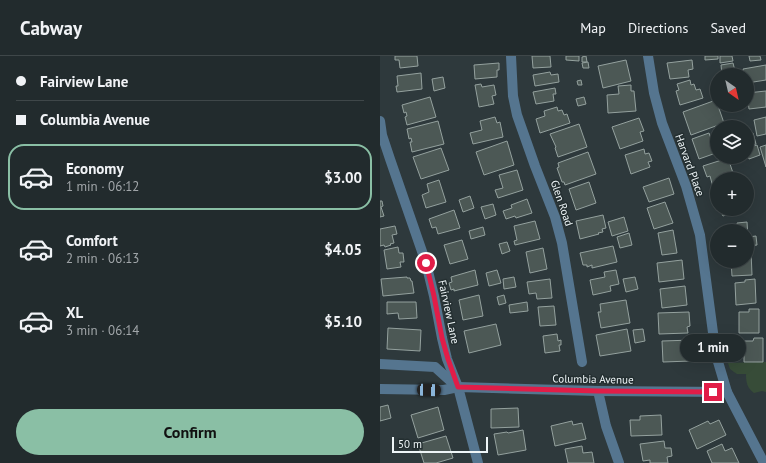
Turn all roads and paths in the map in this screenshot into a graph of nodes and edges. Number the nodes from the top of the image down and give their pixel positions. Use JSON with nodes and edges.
{"nodes":[{"id":1,"x":511,"y":56,"type":"edge"},
{"id":2,"x":648,"y":56,"type":"edge"},
{"id":3,"x":380,"y":121,"type":"edge"},
{"id":4,"x":582,"y":362,"type":"dead end"},
{"id":5,"x":380,"y":364,"type":"edge"},
{"id":6,"x":458,"y":387,"type":"junction"},
{"id":7,"x":380,"y":389,"type":"edge"},
{"id":8,"x":598,"y":391,"type":"junction"},
{"id":9,"x":727,"y":392,"type":"junction"},
{"id":10,"x":478,"y":463,"type":"edge"},
{"id":11,"x":619,"y":463,"type":"edge"},
{"id":12,"x":764,"y":463,"type":"edge"}],
"edges":[{"from":1,"to":4,"type":"street","name":"Glen Road"},
{"from":2,"to":9,"type":"street","name":"Harvard Place"},
{"from":3,"to":6,"type":"street","name":"Fairview Lane"},
{"from":5,"to":6,"type":"street"},
{"from":6,"to":7,"type":"street","name":"Columbia Avenue"},
{"from":6,"to":8,"type":"street","name":"Columbia Avenue"},
{"from":6,"to":10,"type":"street","name":"Fairview Lane"},
{"from":8,"to":9,"type":"street","name":"Columbia Avenue"},
{"from":8,"to":11,"type":"street"},
{"from":9,"to":12,"type":"street","name":"Harvard Place"}]}
